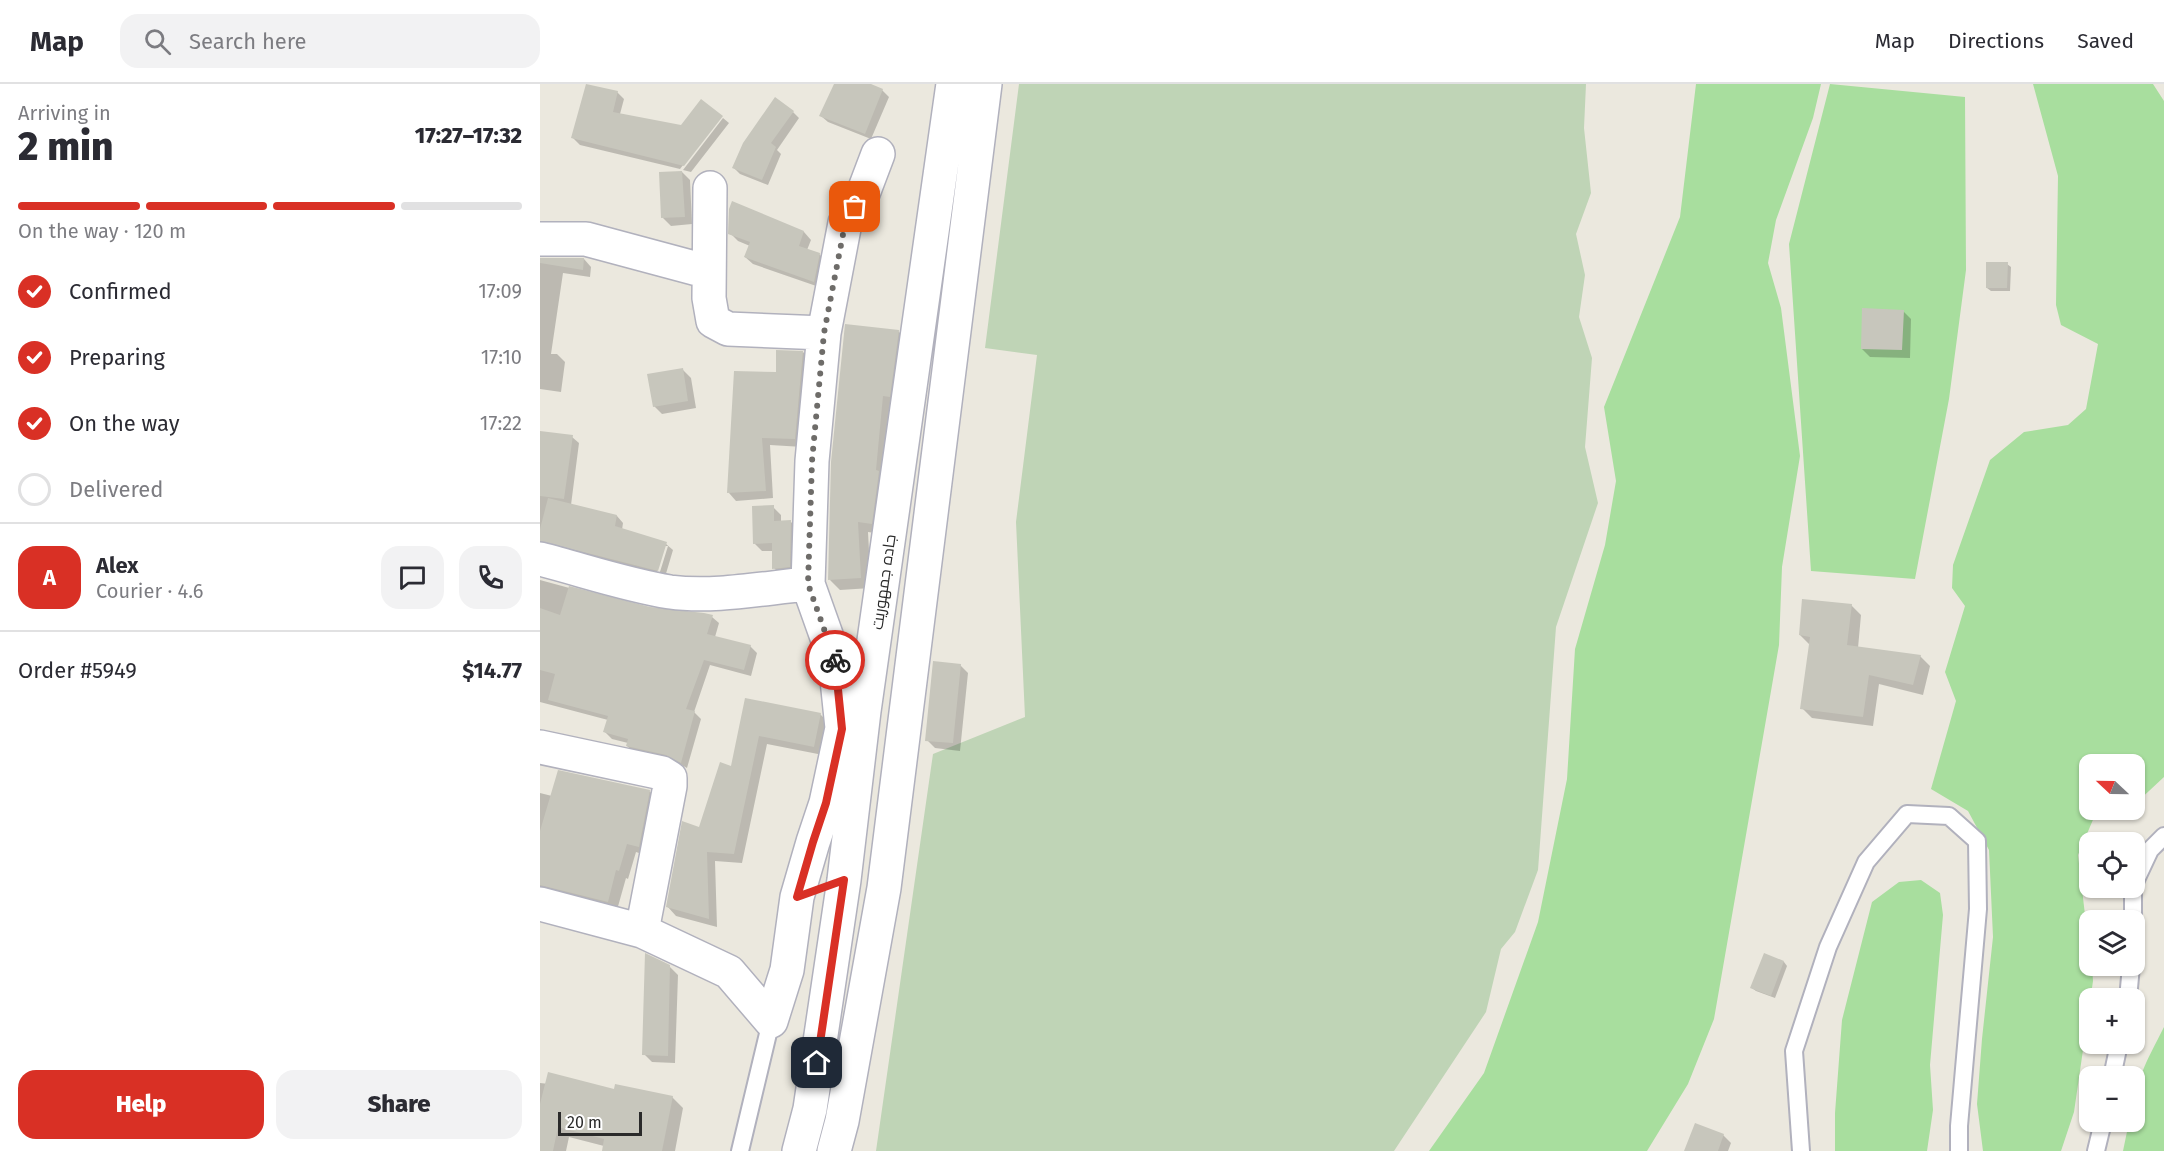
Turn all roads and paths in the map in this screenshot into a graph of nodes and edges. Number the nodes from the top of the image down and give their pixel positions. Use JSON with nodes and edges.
{"nodes":[{"id":1,"x":952,"y":84,"type":"edge"},
{"id":2,"x":985,"y":84,"type":"edge"},
{"id":3,"x":878,"y":154,"type":"dead end"},
{"id":4,"x":710,"y":188,"type":"dead end"},
{"id":5,"x":540,"y":239,"type":"edge"},
{"id":6,"x":709,"y":272,"type":"junction"},
{"id":7,"x":824,"y":333,"type":"junction"},
{"id":8,"x":540,"y":559,"type":"edge"},
{"id":9,"x":808,"y":584,"type":"junction"},
{"id":10,"x":540,"y":747,"type":"edge"},
{"id":11,"x":2164,"y":836,"type":"edge"},
{"id":12,"x":2145,"y":861,"type":"edge"},
{"id":13,"x":844,"y":880,"type":"junction"},
{"id":14,"x":797,"y":897,"type":"junction"},
{"id":15,"x":540,"y":904,"type":"edge"},
{"id":16,"x":642,"y":930,"type":"junction"},
{"id":17,"x":771,"y":1021,"type":"junction"},
{"id":18,"x":2101,"y":1132,"type":"edge"},
{"id":19,"x":739,"y":1149,"type":"edge"},
{"id":20,"x":799,"y":1151,"type":"edge"},
{"id":21,"x":834,"y":1151,"type":"edge"},
{"id":22,"x":1802,"y":1151,"type":"edge"},
{"id":23,"x":1959,"y":1151,"type":"edge"},
{"id":24,"x":2096,"y":1151,"type":"edge"}],
"edges":[{"from":1,"to":13,"type":"street","name":"جاده جمهوریت"},
{"from":2,"to":21,"type":"street"},
{"from":3,"to":7,"type":"street"},
{"from":4,"to":6,"type":"street"},
{"from":5,"to":6,"type":"street"},
{"from":6,"to":7,"type":"street"},
{"from":7,"to":9,"type":"street"},
{"from":8,"to":9,"type":"street"},
{"from":9,"to":14,"type":"street"},
{"from":10,"to":16,"type":"street"},
{"from":11,"to":12,"type":"lane"},
{"from":13,"to":14,"type":"street"},
{"from":13,"to":20,"type":"street","name":"جاده جمهوریت"},
{"from":14,"to":17,"type":"street"},
{"from":15,"to":16,"type":"street"},
{"from":16,"to":17,"type":"street"},
{"from":17,"to":19,"type":"lane"},
{"from":18,"to":24,"type":"lane"},
{"from":22,"to":23,"type":"lane"}]}
